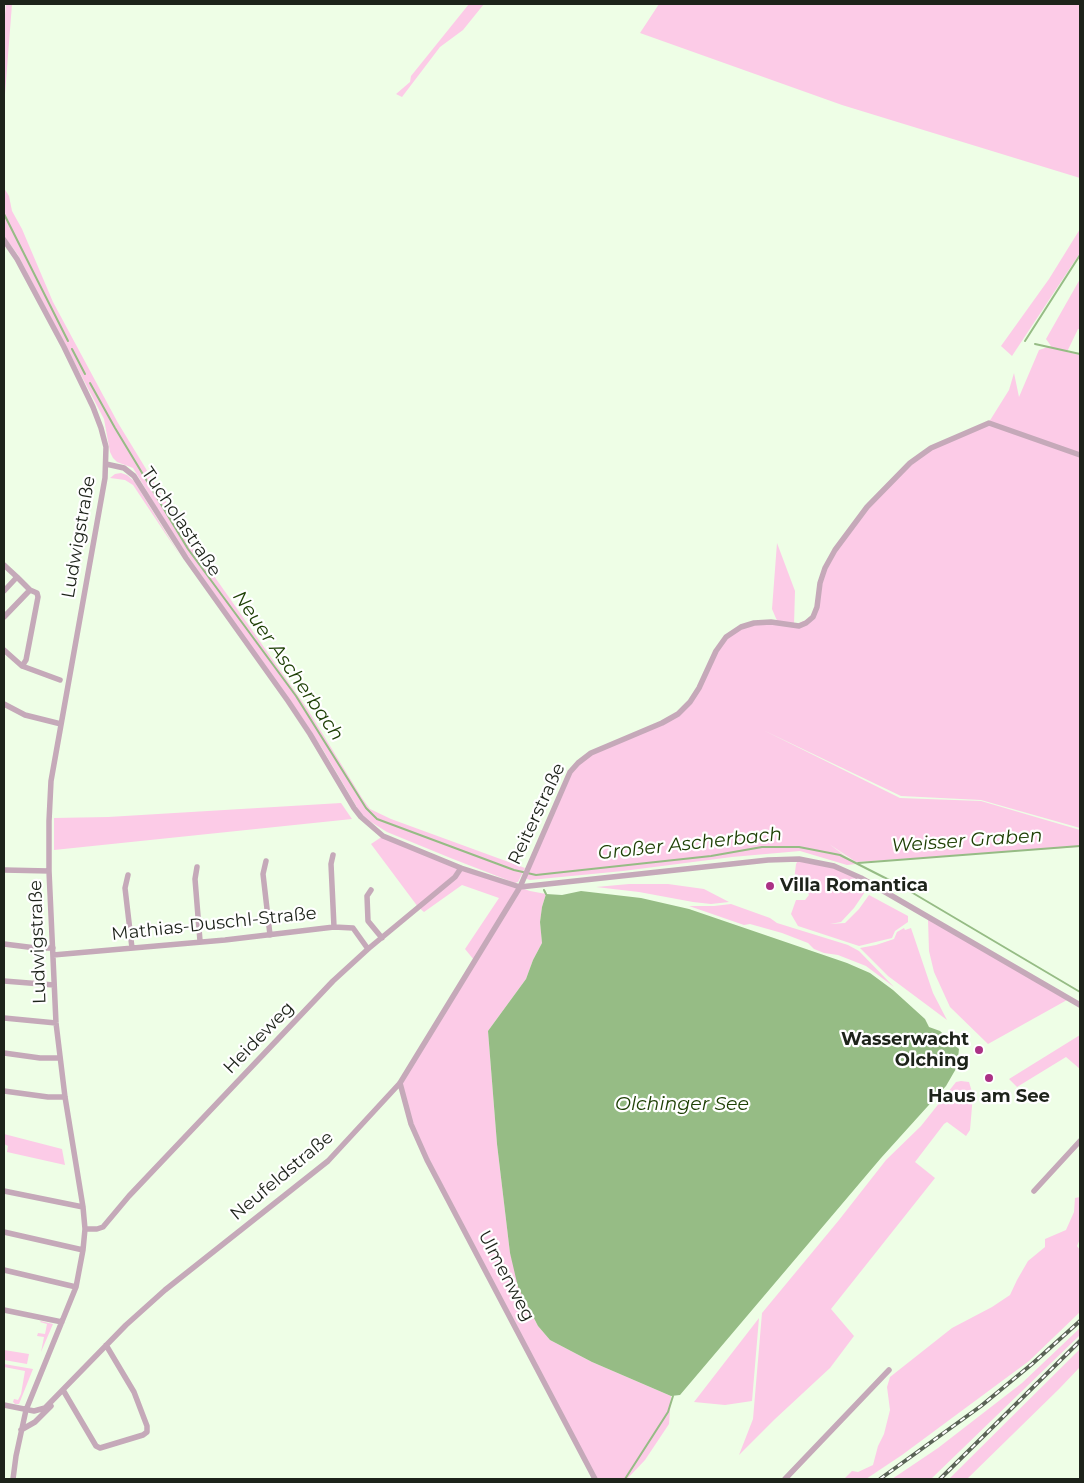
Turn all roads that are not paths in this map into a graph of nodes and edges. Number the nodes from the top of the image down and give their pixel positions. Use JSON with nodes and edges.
{"nodes":[{"id":1,"x":4,"y":240,"type":"edge"},
{"id":2,"x":1080,"y":455,"type":"edge"},
{"id":3,"x":106,"y":464,"type":"junction"},
{"id":4,"x":4,"y":565,"type":"edge"},
{"id":5,"x":17,"y":577,"type":"junction"},
{"id":6,"x":30,"y":590,"type":"junction"},
{"id":7,"x":4,"y":591,"type":"edge"},
{"id":8,"x":4,"y":617,"type":"edge"},
{"id":9,"x":4,"y":650,"type":"edge"},
{"id":10,"x":22,"y":666,"type":"junction"},
{"id":11,"x":60,"y":680,"type":"dead end"},
{"id":12,"x":4,"y":704,"type":"edge"},
{"id":13,"x":61,"y":724,"type":"junction"},
{"id":14,"x":333,"y":855,"type":"dead end"},
{"id":15,"x":266,"y":862,"type":"dead end"},
{"id":16,"x":197,"y":867,"type":"dead end"},
{"id":17,"x":460,"y":868,"type":"junction"},
{"id":18,"x":4,"y":870,"type":"edge"},
{"id":19,"x":49,"y":871,"type":"junction"},
{"id":20,"x":128,"y":875,"type":"dead end"},
{"id":21,"x":520,"y":886,"type":"junction"},
{"id":22,"x":371,"y":890,"type":"dead end"},
{"id":23,"x":334,"y":927,"type":"junction"},
{"id":24,"x":270,"y":935,"type":"junction"},
{"id":25,"x":382,"y":938,"type":"junction"},
{"id":26,"x":200,"y":941,"type":"junction"},
{"id":27,"x":4,"y":944,"type":"edge"},
{"id":28,"x":132,"y":948,"type":"junction"},
{"id":29,"x":368,"y":949,"type":"junction"},
{"id":30,"x":53,"y":952,"type":"junction"},
{"id":31,"x":4,"y":980,"type":"edge"},
{"id":32,"x":54,"y":986,"type":"junction"},
{"id":33,"x":1080,"y":1005,"type":"edge"},
{"id":34,"x":4,"y":1018,"type":"edge"},
{"id":35,"x":56,"y":1023,"type":"junction"},
{"id":36,"x":4,"y":1053,"type":"edge"},
{"id":37,"x":60,"y":1058,"type":"junction"},
{"id":38,"x":400,"y":1083,"type":"junction"},
{"id":39,"x":4,"y":1091,"type":"edge"},
{"id":40,"x":65,"y":1097,"type":"junction"},
{"id":41,"x":1080,"y":1141,"type":"edge"},
{"id":42,"x":1034,"y":1190,"type":"dead end"},
{"id":43,"x":4,"y":1191,"type":"edge"},
{"id":44,"x":84,"y":1207,"type":"junction"},
{"id":45,"x":85,"y":1229,"type":"junction"},
{"id":46,"x":4,"y":1232,"type":"edge"},
{"id":47,"x":83,"y":1250,"type":"junction"},
{"id":48,"x":4,"y":1270,"type":"edge"},
{"id":49,"x":76,"y":1286,"type":"junction"},
{"id":50,"x":4,"y":1310,"type":"edge"},
{"id":51,"x":62,"y":1322,"type":"junction"},
{"id":52,"x":106,"y":1346,"type":"junction"},
{"id":53,"x":889,"y":1370,"type":"dead end"},
{"id":54,"x":64,"y":1390,"type":"junction"},
{"id":55,"x":54,"y":1400,"type":"junction"},
{"id":56,"x":4,"y":1405,"type":"edge"},
{"id":57,"x":26,"y":1410,"type":"junction"},
{"id":58,"x":21,"y":1430,"type":"junction"},
{"id":59,"x":13,"y":1479,"type":"edge"},
{"id":60,"x":595,"y":1479,"type":"edge"},
{"id":61,"x":785,"y":1479,"type":"edge"}],
"edges":[{"from":1,"to":3,"type":"street"},
{"from":2,"to":21,"type":"street","name":"Reiterstraße"},
{"from":3,"to":13,"type":"street","name":"Ludwigstraße"},
{"from":3,"to":17,"type":"street","name":"Tucholastraße"},
{"from":4,"to":5,"type":"street"},
{"from":5,"to":6,"type":"street"},
{"from":5,"to":7,"type":"street"},
{"from":6,"to":8,"type":"street"},
{"from":6,"to":10,"type":"street"},
{"from":9,"to":10,"type":"street"},
{"from":10,"to":11,"type":"street"},
{"from":12,"to":13,"type":"street"},
{"from":13,"to":19,"type":"street","name":"Ludwigstraße"},
{"from":14,"to":23,"type":"street"},
{"from":15,"to":24,"type":"street"},
{"from":16,"to":26,"type":"street"},
{"from":17,"to":21,"type":"street","name":"Tucholastraße"},
{"from":17,"to":25,"type":"street","name":"Heideweg"},
{"from":18,"to":19,"type":"street"},
{"from":19,"to":30,"type":"street","name":"Ludwigstraße"},
{"from":20,"to":28,"type":"street"},
{"from":21,"to":33,"type":"street"},
{"from":21,"to":38,"type":"street","name":"Neufeldstraße"},
{"from":22,"to":25,"type":"street"},
{"from":23,"to":24,"type":"street","name":"Mathias-Duschl-Straße"},
{"from":23,"to":29,"type":"street","name":"Mathias-Duschl-Straße"},
{"from":24,"to":26,"type":"street","name":"Mathias-Duschl-Straße"},
{"from":25,"to":29,"type":"street","name":"Heideweg"},
{"from":26,"to":28,"type":"street","name":"Mathias-Duschl-Straße"},
{"from":27,"to":30,"type":"street","name":"Mathias-Duschl-Straße"},
{"from":28,"to":30,"type":"street","name":"Mathias-Duschl-Straße"},
{"from":29,"to":45,"type":"street","name":"Heideweg"},
{"from":30,"to":32,"type":"street","name":"Ludwigstraße"},
{"from":31,"to":32,"type":"street"},
{"from":32,"to":35,"type":"street","name":"Ludwigstraße"},
{"from":34,"to":35,"type":"street"},
{"from":35,"to":37,"type":"street","name":"Ludwigstraße"},
{"from":36,"to":37,"type":"street"},
{"from":37,"to":40,"type":"street","name":"Ludwigstraße"},
{"from":38,"to":52,"type":"street","name":"Neufeldstraße"},
{"from":38,"to":60,"type":"street","name":"Ulmenweg"},
{"from":39,"to":40,"type":"street"},
{"from":40,"to":44,"type":"street","name":"Ludwigstraße"},
{"from":41,"to":42,"type":"street"},
{"from":43,"to":44,"type":"street"},
{"from":44,"to":45,"type":"street","name":"Ludwigstraße"},
{"from":45,"to":47,"type":"street","name":"Ludwigstraße"},
{"from":46,"to":47,"type":"street"},
{"from":47,"to":49,"type":"street","name":"Ludwigstraße"},
{"from":48,"to":49,"type":"street"},
{"from":49,"to":51,"type":"street","name":"Ludwigstraße"},
{"from":50,"to":51,"type":"street"},
{"from":51,"to":57,"type":"street","name":"Ludwigstraße"},
{"from":52,"to":54,"type":"street","name":"Neufeldstraße"},
{"from":52,"to":54,"type":"street"},
{"from":53,"to":61,"type":"street"},
{"from":54,"to":55,"type":"street","name":"Neufeldstraße"},
{"from":55,"to":57,"type":"street","name":"Neufeldstraße"},
{"from":55,"to":58,"type":"street"},
{"from":56,"to":57,"type":"street"},
{"from":57,"to":58,"type":"street","name":"Ludwigstraße"},
{"from":58,"to":59,"type":"street","name":"Ludwigstraße"}]}
